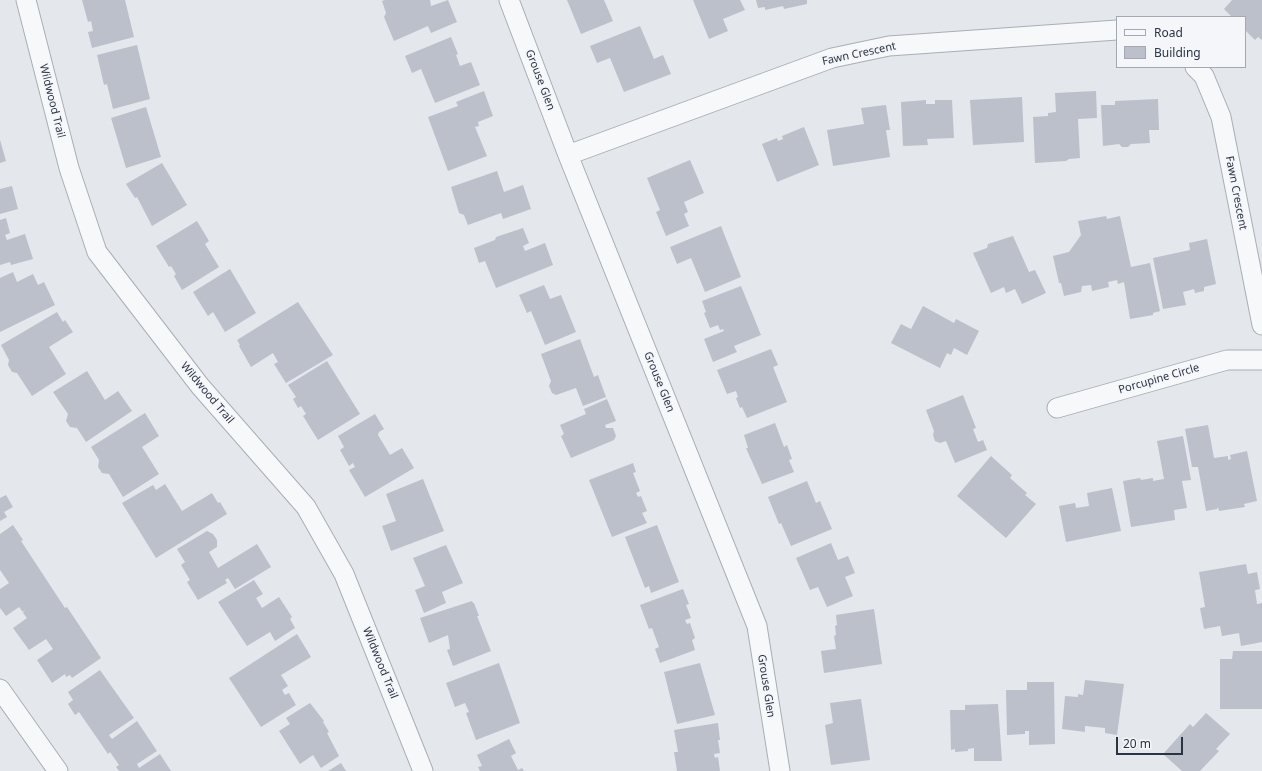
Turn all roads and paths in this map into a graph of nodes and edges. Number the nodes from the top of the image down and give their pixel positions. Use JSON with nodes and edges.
{"nodes":[{"id":1,"x":26,"y":0,"type":"edge"},
{"id":2,"x":509,"y":0,"type":"edge"},
{"id":3,"x":1116,"y":30,"type":"edge"},
{"id":4,"x":1196,"y":68,"type":"edge"},
{"id":5,"x":568,"y":156,"type":"junction"},
{"id":6,"x":1262,"y":324,"type":"edge"},
{"id":7,"x":1262,"y":360,"type":"edge"},
{"id":8,"x":1057,"y":408,"type":"dead end"},
{"id":9,"x":0,"y":689,"type":"edge"},
{"id":10,"x":58,"y":771,"type":"edge"},
{"id":11,"x":423,"y":771,"type":"edge"},
{"id":12,"x":780,"y":771,"type":"edge"}],
"edges":[{"from":1,"to":11,"type":"street","name":"Wildwood Trail"},
{"from":2,"to":5,"type":"street","name":"Grouse Glen"},
{"from":3,"to":5,"type":"street","name":"Fawn Crescent"},
{"from":4,"to":6,"type":"street","name":"Fawn Crescent"},
{"from":5,"to":12,"type":"street","name":"Grouse Glen"},
{"from":7,"to":8,"type":"street","name":"Porcupine Circle"},
{"from":9,"to":10,"type":"street"}]}
